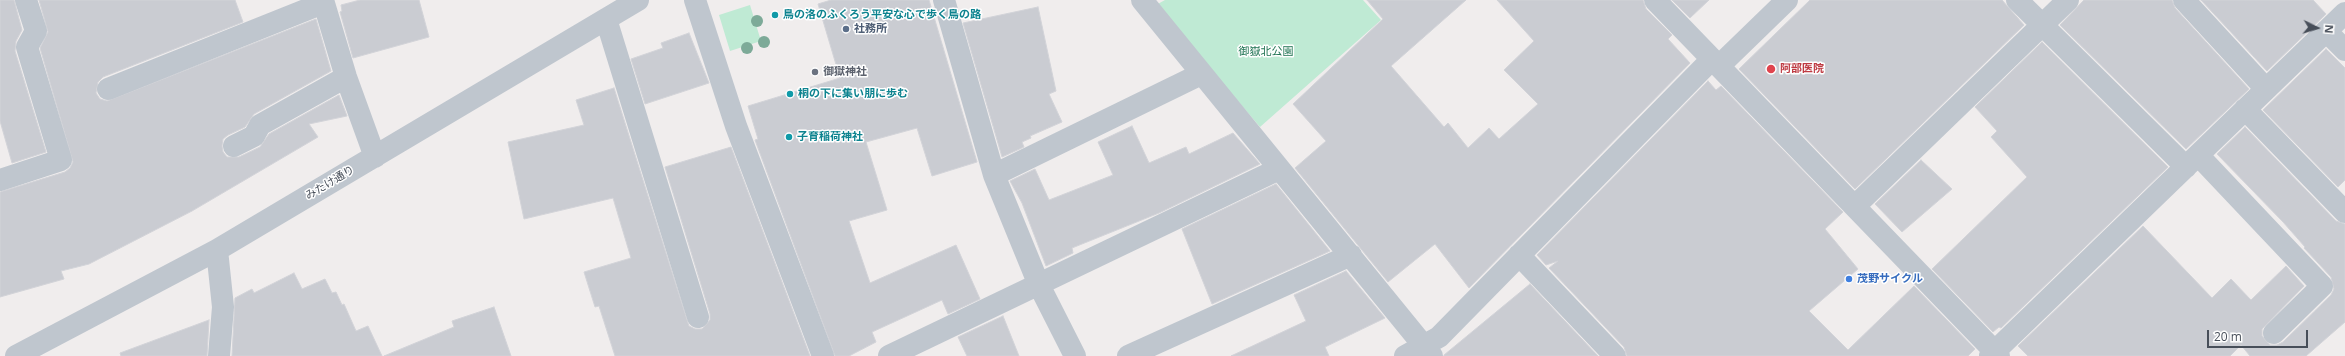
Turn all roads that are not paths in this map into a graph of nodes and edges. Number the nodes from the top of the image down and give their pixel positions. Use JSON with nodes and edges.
{"nodes":[{"id":1,"x":26,"y":0,"type":"edge"},
{"id":2,"x":638,"y":0,"type":"edge"},
{"id":3,"x":695,"y":0,"type":"edge"},
{"id":4,"x":944,"y":0,"type":"edge"},
{"id":5,"x":1142,"y":0,"type":"edge"},
{"id":6,"x":1655,"y":0,"type":"edge"},
{"id":7,"x":1787,"y":0,"type":"edge"},
{"id":8,"x":2016,"y":0,"type":"edge"},
{"id":9,"x":2068,"y":0,"type":"edge"},
{"id":10,"x":2184,"y":0,"type":"edge"},
{"id":11,"x":2333,"y":0,"type":"edge"},
{"id":12,"x":323,"y":1,"type":"edge"},
{"id":13,"x":2345,"y":12,"type":"edge"},
{"id":14,"x":606,"y":20,"type":"junction"},
{"id":15,"x":2041,"y":24,"type":"junction"},
{"id":16,"x":2326,"y":31,"type":"junction"},
{"id":17,"x":2345,"y":50,"type":"edge"},
{"id":18,"x":1716,"y":63,"type":"junction"},
{"id":19,"x":1201,"y":74,"type":"junction"},
{"id":20,"x":346,"y":77,"type":"junction"},
{"id":21,"x":2266,"y":88,"type":"junction"},
{"id":22,"x":108,"y":89,"type":"dead end"},
{"id":23,"x":2245,"y":109,"type":"junction"},
{"id":24,"x":234,"y":146,"type":"dead end"},
{"id":25,"x":375,"y":157,"type":"junction"},
{"id":26,"x":2192,"y":161,"type":"junction"},
{"id":27,"x":1279,"y":169,"type":"junction"},
{"id":28,"x":994,"y":175,"type":"junction"},
{"id":29,"x":0,"y":180,"type":"edge"},
{"id":30,"x":1854,"y":206,"type":"junction"},
{"id":31,"x":2345,"y":212,"type":"edge"},
{"id":32,"x":217,"y":250,"type":"junction"},
{"id":33,"x":1351,"y":255,"type":"junction"},
{"id":34,"x":1519,"y":255,"type":"junction"},
{"id":35,"x":1039,"y":285,"type":"junction"},
{"id":36,"x":698,"y":317,"type":"dead end"},
{"id":37,"x":2274,"y":333,"type":"dead end"},
{"id":38,"x":50,"y":348,"type":"edge"},
{"id":39,"x":1421,"y":353,"type":"edge"},
{"id":40,"x":1995,"y":354,"type":"edge"},
{"id":41,"x":16,"y":356,"type":"edge"},
{"id":42,"x":219,"y":356,"type":"edge"},
{"id":43,"x":823,"y":356,"type":"edge"},
{"id":44,"x":889,"y":356,"type":"edge"},
{"id":45,"x":1075,"y":356,"type":"edge"},
{"id":46,"x":1128,"y":356,"type":"edge"},
{"id":47,"x":1616,"y":356,"type":"edge"}],
"edges":[{"from":1,"to":29,"type":"street"},
{"from":2,"to":14,"type":"street","name":"みたけ通り"},
{"from":3,"to":43,"type":"street"},
{"from":4,"to":28,"type":"street"},
{"from":5,"to":19,"type":"street"},
{"from":6,"to":18,"type":"street"},
{"from":7,"to":18,"type":"street"},
{"from":8,"to":15,"type":"street"},
{"from":9,"to":15,"type":"street"},
{"from":10,"to":21,"type":"street"},
{"from":11,"to":13,"type":"street"},
{"from":12,"to":20,"type":"street"},
{"from":12,"to":22,"type":"street"},
{"from":13,"to":16,"type":"street"},
{"from":14,"to":25,"type":"street","name":"みたけ通り"},
{"from":14,"to":36,"type":"street"},
{"from":15,"to":26,"type":"street"},
{"from":15,"to":30,"type":"street"},
{"from":16,"to":17,"type":"street"},
{"from":16,"to":21,"type":"street"},
{"from":18,"to":30,"type":"street"},
{"from":18,"to":34,"type":"street"},
{"from":19,"to":27,"type":"street"},
{"from":19,"to":28,"type":"street"},
{"from":20,"to":24,"type":"street"},
{"from":20,"to":25,"type":"street"},
{"from":21,"to":23,"type":"street"},
{"from":23,"to":26,"type":"street"},
{"from":23,"to":31,"type":"street"},
{"from":25,"to":32,"type":"street","name":"みたけ通り"},
{"from":26,"to":37,"type":"street"},
{"from":26,"to":40,"type":"street"},
{"from":27,"to":33,"type":"street"},
{"from":27,"to":35,"type":"street"},
{"from":28,"to":35,"type":"street"},
{"from":30,"to":40,"type":"street"},
{"from":32,"to":38,"type":"street","name":"みたけ通り"},
{"from":32,"to":42,"type":"street"},
{"from":33,"to":39,"type":"street"},
{"from":33,"to":46,"type":"street"},
{"from":34,"to":39,"type":"street"},
{"from":34,"to":47,"type":"street"},
{"from":35,"to":44,"type":"street"},
{"from":35,"to":45,"type":"street"},
{"from":38,"to":41,"type":"street","name":"みたけ通り"}]}
